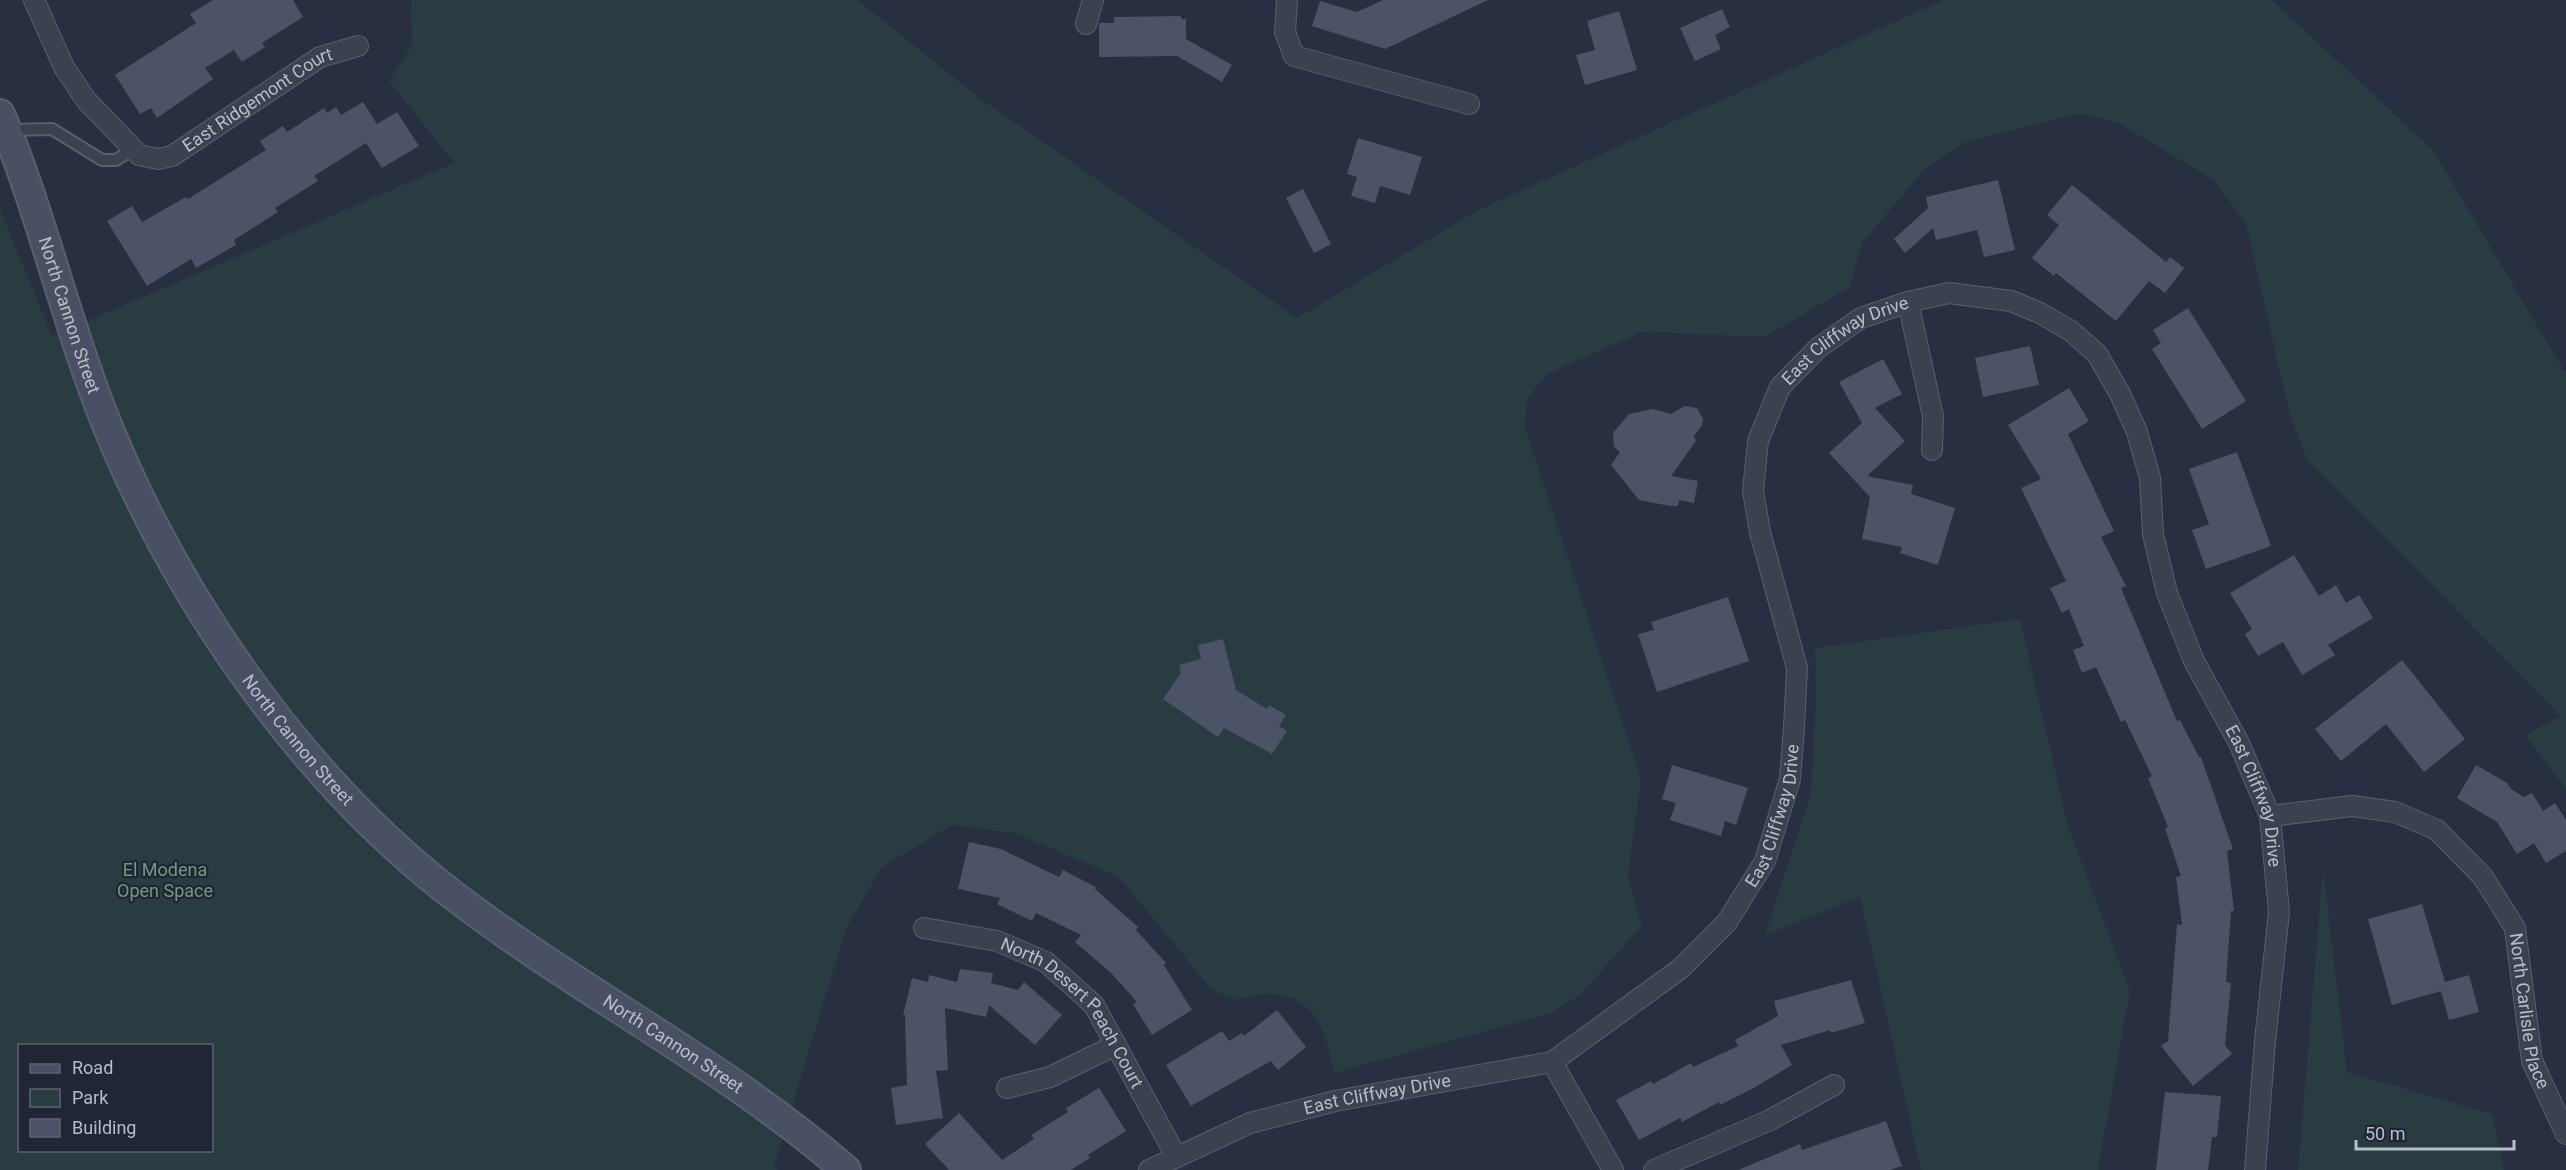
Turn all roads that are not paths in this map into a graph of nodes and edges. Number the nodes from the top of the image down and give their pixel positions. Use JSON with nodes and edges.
{"nodes":[{"id":1,"x":34,"y":0,"type":"edge"},
{"id":2,"x":1093,"y":0,"type":"edge"},
{"id":3,"x":1287,"y":0,"type":"edge"},
{"id":4,"x":1086,"y":24,"type":"dead end"},
{"id":5,"x":358,"y":46,"type":"dead end"},
{"id":6,"x":1469,"y":104,"type":"dead end"},
{"id":7,"x":3,"y":122,"type":"edge"},
{"id":8,"x":132,"y":150,"type":"junction"},
{"id":9,"x":1908,"y":302,"type":"junction"},
{"id":10,"x":1932,"y":450,"type":"dead end"},
{"id":11,"x":2270,"y":816,"type":"junction"},
{"id":12,"x":924,"y":928,"type":"dead end"},
{"id":13,"x":1116,"y":1045,"type":"junction"},
{"id":14,"x":1552,"y":1062,"type":"junction"},
{"id":15,"x":1834,"y":1085,"type":"dead end"},
{"id":16,"x":1007,"y":1088,"type":"dead end"},
{"id":17,"x":2566,"y":1134,"type":"edge"},
{"id":18,"x":1176,"y":1156,"type":"junction"},
{"id":19,"x":846,"y":1170,"type":"edge"},
{"id":20,"x":1152,"y":1170,"type":"edge"},
{"id":21,"x":1613,"y":1170,"type":"edge"},
{"id":22,"x":1654,"y":1170,"type":"edge"},
{"id":23,"x":2255,"y":1170,"type":"edge"}],
"edges":[{"from":1,"to":8,"type":"street"},
{"from":2,"to":4,"type":"street"},
{"from":3,"to":6,"type":"street"},
{"from":5,"to":8,"type":"street","name":"East Ridgemont Court"},
{"from":7,"to":8,"type":"lane"},
{"from":7,"to":19,"type":"main road","name":"North Cannon Street"},
{"from":9,"to":10,"type":"street"},
{"from":9,"to":11,"type":"street","name":"East Cliffway Drive"},
{"from":9,"to":14,"type":"street","name":"East Cliffway Drive"},
{"from":11,"to":17,"type":"street","name":"North Carlisle Place"},
{"from":11,"to":23,"type":"street","name":"East Cliffway Drive"},
{"from":12,"to":13,"type":"street","name":"North Desert Peach Court"},
{"from":13,"to":16,"type":"street"},
{"from":13,"to":18,"type":"street","name":"North Desert Peach Court"},
{"from":14,"to":18,"type":"street","name":"East Cliffway Drive"},
{"from":14,"to":21,"type":"street"},
{"from":15,"to":22,"type":"street"},
{"from":18,"to":20,"type":"street","name":"East Cliffway Drive"}]}
